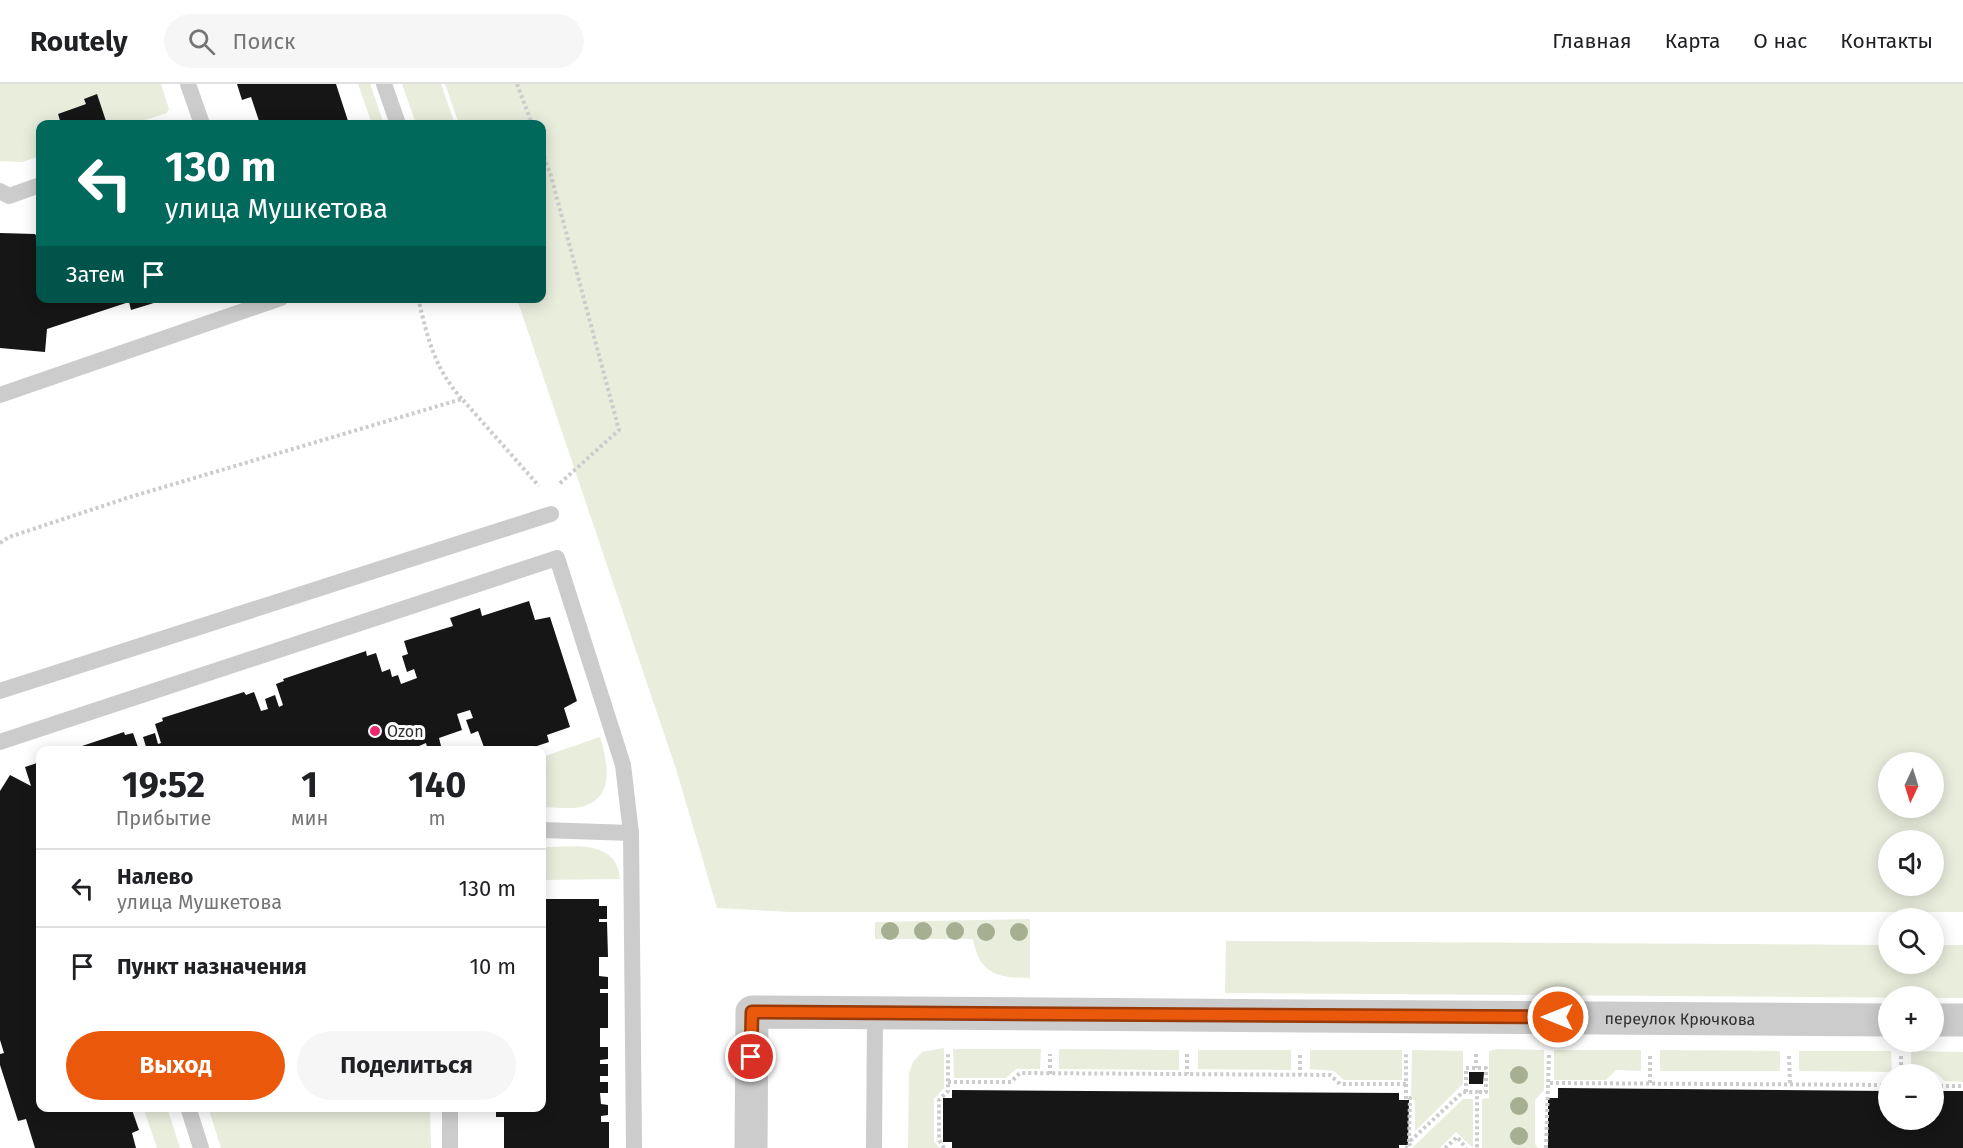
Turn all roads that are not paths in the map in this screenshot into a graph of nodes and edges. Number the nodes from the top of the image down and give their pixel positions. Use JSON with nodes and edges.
{"nodes":[{"id":1,"x":188,"y":84,"type":"edge"},
{"id":2,"x":384,"y":84,"type":"edge"},
{"id":3,"x":201,"y":120,"type":"edge"},
{"id":4,"x":397,"y":120,"type":"edge"},
{"id":5,"x":36,"y":186,"type":"edge"},
{"id":6,"x":0,"y":191,"type":"edge"},
{"id":7,"x":267,"y":303,"type":"edge"},
{"id":8,"x":0,"y":395,"type":"edge"},
{"id":9,"x":551,"y":514,"type":"road end"},
{"id":10,"x":0,"y":691,"type":"edge"},
{"id":11,"x":0,"y":742,"type":"edge"},
{"id":12,"x":546,"y":830,"type":"edge"},
{"id":13,"x":631,"y":832,"type":"junction"},
{"id":14,"x":875,"y":1013,"type":"junction"},
{"id":15,"x":1944,"y":1020,"type":"edge"},
{"id":16,"x":1963,"y":1020,"type":"edge"},
{"id":17,"x":1878,"y":1033,"type":"edge"},
{"id":18,"x":190,"y":1112,"type":"edge"},
{"id":19,"x":450,"y":1112,"type":"edge"},
{"id":20,"x":201,"y":1148,"type":"edge"},
{"id":21,"x":450,"y":1148,"type":"edge"},
{"id":22,"x":634,"y":1148,"type":"edge"},
{"id":23,"x":751,"y":1148,"type":"edge"},
{"id":24,"x":874,"y":1148,"type":"edge"}],
"edges":[{"from":1,"to":3,"type":"lane"},
{"from":2,"to":4,"type":"lane"},
{"from":5,"to":6,"type":"lane"},
{"from":7,"to":8,"type":"lane"},
{"from":9,"to":10,"type":"lane"},
{"from":11,"to":13,"type":"lane"},
{"from":12,"to":13,"type":"lane"},
{"from":13,"to":22,"type":"lane"},
{"from":14,"to":17,"type":"street","name":"переулок Крючкова"},
{"from":14,"to":23,"type":"street","name":"переулок Крючкова"},
{"from":14,"to":24,"type":"lane"},
{"from":15,"to":16,"type":"street"},
{"from":18,"to":20,"type":"lane"},
{"from":19,"to":21,"type":"lane"}]}
